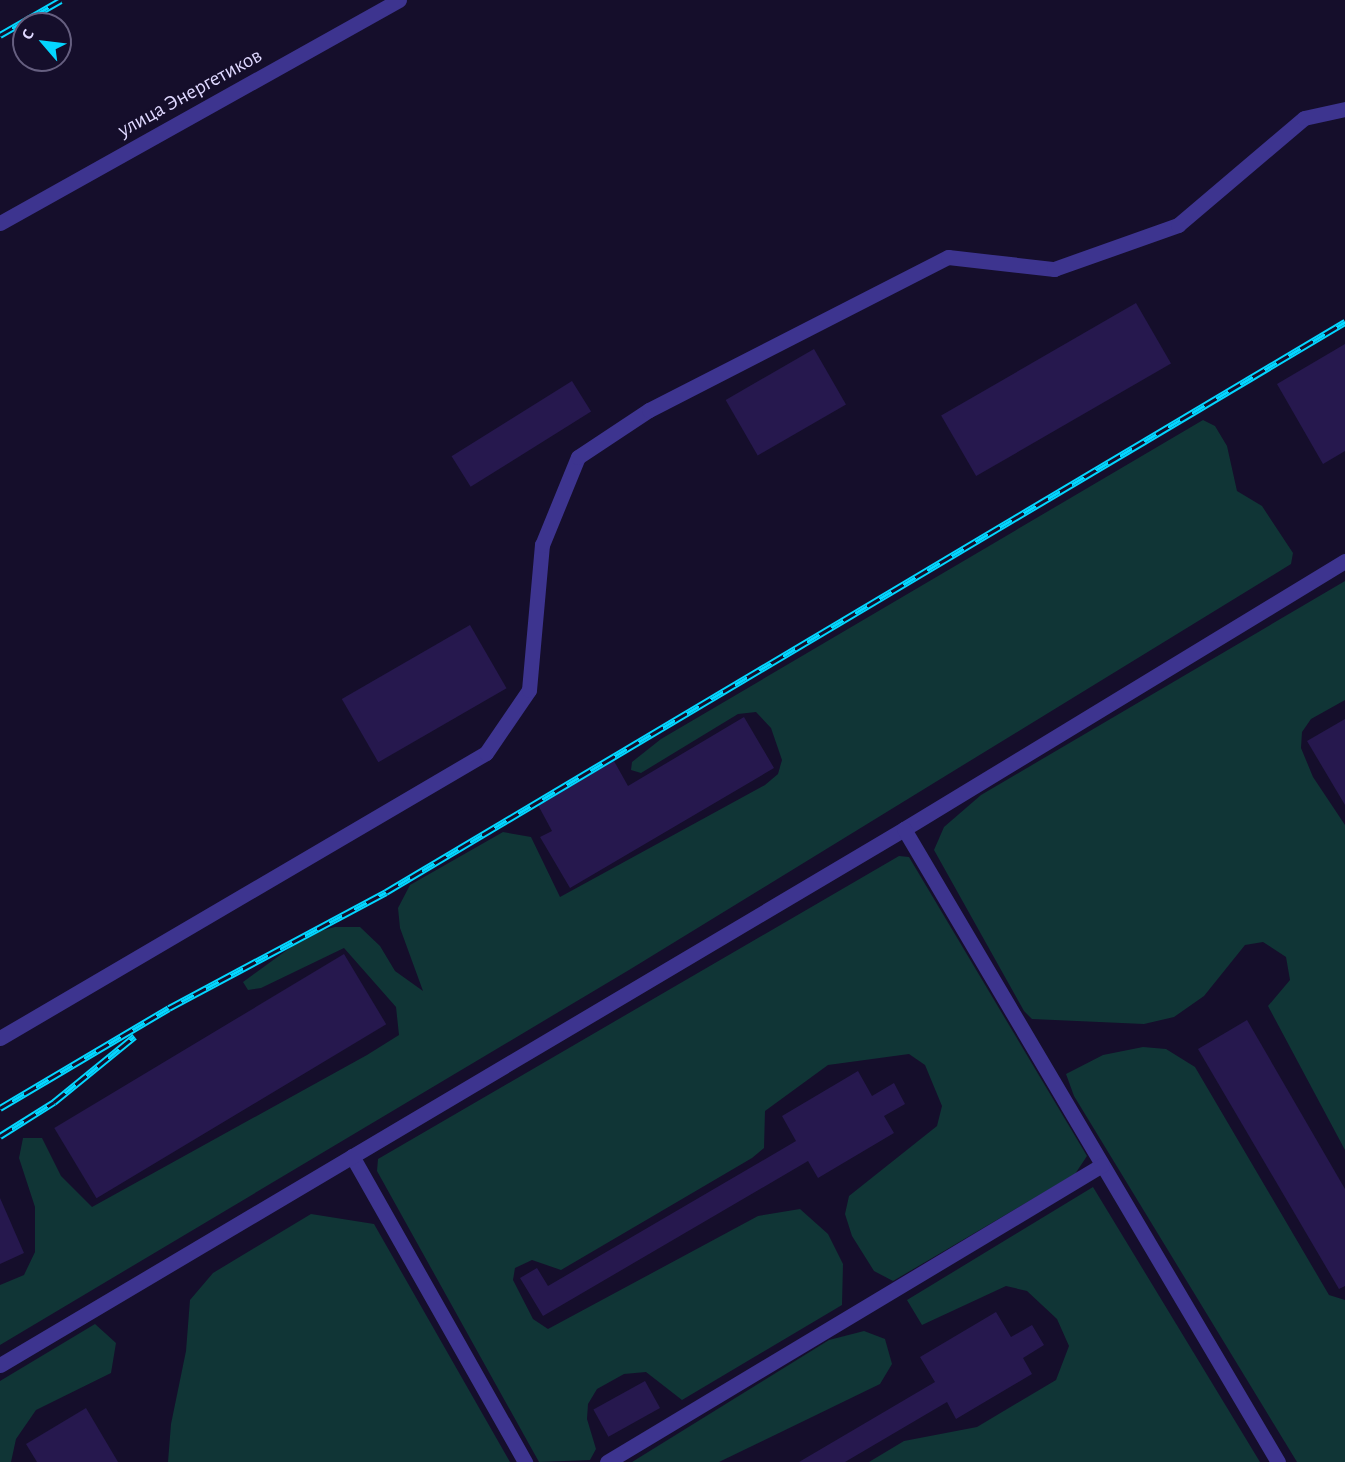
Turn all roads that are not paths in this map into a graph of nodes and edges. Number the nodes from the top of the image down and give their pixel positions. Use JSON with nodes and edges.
{"nodes":[{"id":1,"x":399,"y":0,"type":"edge"},
{"id":2,"x":1345,"y":109,"type":"edge"},
{"id":3,"x":0,"y":223,"type":"edge"},
{"id":4,"x":1345,"y":561,"type":"edge"},
{"id":5,"x":904,"y":829,"type":"junction"},
{"id":6,"x":0,"y":1038,"type":"edge"},
{"id":7,"x":352,"y":1156,"type":"junction"},
{"id":8,"x":1102,"y":1165,"type":"junction"},
{"id":9,"x":0,"y":1365,"type":"edge"},
{"id":10,"x":525,"y":1462,"type":"edge"},
{"id":11,"x":607,"y":1462,"type":"edge"},
{"id":12,"x":1278,"y":1462,"type":"edge"}],
"edges":[{"from":1,"to":3,"type":"street","name":"улица Энергетиков"},
{"from":2,"to":6,"type":"street"},
{"from":4,"to":5,"type":"street"},
{"from":5,"to":7,"type":"street"},
{"from":5,"to":8,"type":"street"},
{"from":7,"to":9,"type":"street"},
{"from":7,"to":10,"type":"street"},
{"from":8,"to":11,"type":"street"},
{"from":8,"to":12,"type":"street"}]}
